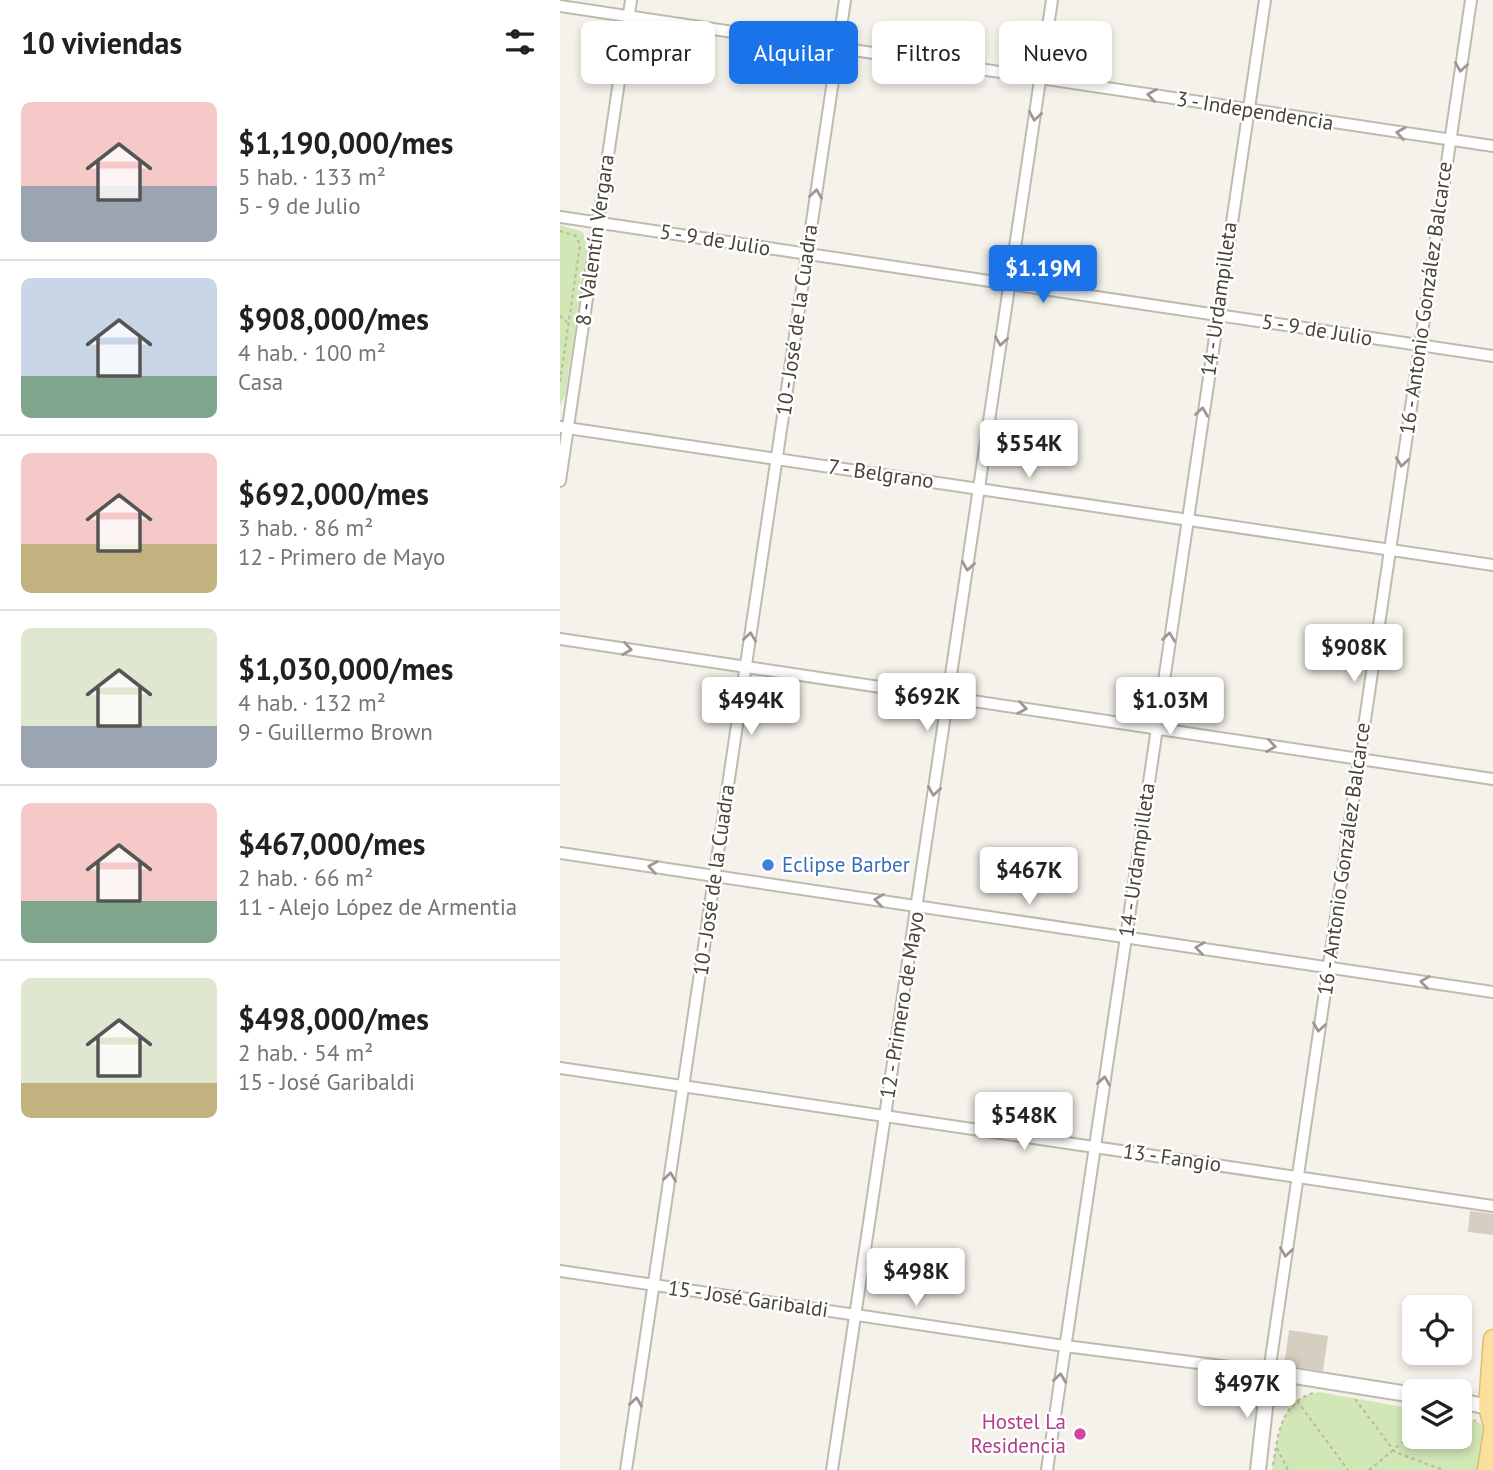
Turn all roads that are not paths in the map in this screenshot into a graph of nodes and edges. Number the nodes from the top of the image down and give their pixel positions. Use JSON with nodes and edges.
{"nodes":[{"id":1,"x":631,"y":0,"type":"edge"},
{"id":2,"x":845,"y":0,"type":"edge"},
{"id":3,"x":1052,"y":0,"type":"edge"},
{"id":4,"x":1265,"y":0,"type":"edge"},
{"id":5,"x":1471,"y":0,"type":"edge"},
{"id":6,"x":560,"y":6,"type":"edge"},
{"id":7,"x":628,"y":17,"type":"junction"},
{"id":8,"x":842,"y":21,"type":"edge"},
{"id":9,"x":1049,"y":21,"type":"edge"},
{"id":10,"x":729,"y":32,"type":"edge"},
{"id":11,"x":858,"y":51,"type":"edge"},
{"id":12,"x":999,"y":72,"type":"edge"},
{"id":13,"x":833,"y":84,"type":"edge"},
{"id":14,"x":1040,"y":84,"type":"edge"},
{"id":15,"x":1081,"y":84,"type":"edge"},
{"id":16,"x":1247,"y":109,"type":"junction"},
{"id":17,"x":1450,"y":140,"type":"junction"},
{"id":18,"x":1493,"y":146,"type":"edge"},
{"id":19,"x":560,"y":217,"type":"edge"},
{"id":20,"x":598,"y":222,"type":"junction"},
{"id":21,"x":807,"y":254,"type":"junction"},
{"id":22,"x":1010,"y":284,"type":"junction"},
{"id":23,"x":1217,"y":315,"type":"junction"},
{"id":24,"x":1419,"y":345,"type":"junction"},
{"id":25,"x":1493,"y":356,"type":"edge"},
{"id":26,"x":564,"y":427,"type":"edge"},
{"id":27,"x":776,"y":459,"type":"junction"},
{"id":28,"x":560,"y":481,"type":"edge"},
{"id":29,"x":979,"y":489,"type":"junction"},
{"id":30,"x":1186,"y":520,"type":"junction"},
{"id":31,"x":1389,"y":550,"type":"junction"},
{"id":32,"x":1493,"y":565,"type":"edge"},
{"id":33,"x":560,"y":639,"type":"edge"},
{"id":34,"x":746,"y":666,"type":"junction"},
{"id":35,"x":948,"y":697,"type":"junction"},
{"id":36,"x":1155,"y":728,"type":"junction"},
{"id":37,"x":1359,"y":759,"type":"junction"},
{"id":38,"x":1493,"y":779,"type":"edge"},
{"id":39,"x":560,"y":853,"type":"edge"},
{"id":40,"x":715,"y":876,"type":"junction"},
{"id":41,"x":917,"y":906,"type":"junction"},
{"id":42,"x":1126,"y":937,"type":"junction"},
{"id":43,"x":1328,"y":967,"type":"junction"},
{"id":44,"x":1493,"y":992,"type":"edge"},
{"id":45,"x":560,"y":1068,"type":"edge"},
{"id":46,"x":683,"y":1086,"type":"junction"},
{"id":47,"x":885,"y":1116,"type":"junction"},
{"id":48,"x":1095,"y":1147,"type":"junction"},
{"id":49,"x":1297,"y":1177,"type":"junction"},
{"id":50,"x":1493,"y":1206,"type":"edge"},
{"id":51,"x":560,"y":1271,"type":"edge"},
{"id":52,"x":654,"y":1285,"type":"junction"},
{"id":53,"x":855,"y":1315,"type":"junction"},
{"id":54,"x":1493,"y":1339,"type":"edge"},
{"id":55,"x":1065,"y":1346,"type":"junction"},
{"id":56,"x":1491,"y":1370,"type":"edge"},
{"id":57,"x":1269,"y":1372,"type":"junction"},
{"id":58,"x":1402,"y":1393,"type":"edge"},
{"id":59,"x":1472,"y":1406,"type":"edge"},
{"id":60,"x":1491,"y":1413,"type":"edge"},
{"id":61,"x":1493,"y":1432,"type":"edge"},
{"id":62,"x":626,"y":1470,"type":"edge"},
{"id":63,"x":832,"y":1470,"type":"edge"},
{"id":64,"x":1047,"y":1470,"type":"edge"},
{"id":65,"x":1258,"y":1470,"type":"edge"},
{"id":66,"x":1487,"y":1470,"type":"edge"}],
"edges":[{"from":1,"to":7,"type":"street","name":"8 - Valentín Vergara"},
{"from":2,"to":8,"type":"street","name":"10 - José de la Cuadra"},
{"from":3,"to":9,"type":"street","name":"12 - Primero de Mayo"},
{"from":4,"to":16,"type":"street","name":"14 - Urdampilleta"},
{"from":5,"to":17,"type":"street","name":"16 - Antonio González Balcarce","one_way":true},
{"from":6,"to":7,"type":"street","name":"3 - Independencia"},
{"from":7,"to":10,"type":"street","name":"3 - Independencia"},
{"from":7,"to":20,"type":"street","name":"8 - Valentín Vergara"},
{"from":11,"to":12,"type":"street","name":"3 - Independencia"},
{"from":21,"to":13,"type":"street","name":"10 - José de la Cuadra","one_way":true},
{"from":14,"to":22,"type":"street","name":"12 - Primero de Mayo","one_way":true},
{"from":16,"to":15,"type":"street","name":"3 - Independencia","one_way":true},
{"from":17,"to":16,"type":"street","name":"3 - Independencia","one_way":true},
{"from":16,"to":23,"type":"street","name":"14 - Urdampilleta"},
{"from":17,"to":18,"type":"street","name":"3 - Independencia"},
{"from":17,"to":24,"type":"street","name":"16 - Antonio González Balcarce"},
{"from":19,"to":20,"type":"street","name":"5 - 9 de Julio"},
{"from":20,"to":21,"type":"street","name":"5 - 9 de Julio"},
{"from":20,"to":26,"type":"street","name":"8 - Valentín Vergara"},
{"from":21,"to":22,"type":"street","name":"5 - 9 de Julio"},
{"from":21,"to":27,"type":"street","name":"10 - José de la Cuadra"},
{"from":22,"to":23,"type":"street","name":"5 - 9 de Julio"},
{"from":22,"to":29,"type":"street","name":"12 - Primero de Mayo","one_way":true},
{"from":23,"to":24,"type":"street","name":"5 - 9 de Julio"},
{"from":30,"to":23,"type":"street","name":"14 - Urdampilleta","one_way":true},
{"from":24,"to":25,"type":"street","name":"5 - 9 de Julio"},
{"from":24,"to":31,"type":"street","name":"16 - Antonio González Balcarce","one_way":true},
{"from":26,"to":27,"type":"street","name":"7 - Belgrano"},
{"from":26,"to":28,"type":"street","name":"8 - Valentín Vergara"},
{"from":27,"to":29,"type":"street","name":"7 - Belgrano"},
{"from":34,"to":27,"type":"street","name":"10 - José de la Cuadra","one_way":true},
{"from":29,"to":30,"type":"street","name":"7 - Belgrano"},
{"from":29,"to":35,"type":"street","name":"12 - Primero de Mayo","one_way":true},
{"from":30,"to":31,"type":"street","name":"7 - Belgrano"},
{"from":36,"to":30,"type":"street","name":"14 - Urdampilleta","one_way":true},
{"from":31,"to":32,"type":"street","name":"7 - Belgrano"},
{"from":31,"to":37,"type":"street","name":"16 - Antonio González Balcarce"},
{"from":33,"to":34,"type":"street","one_way":true},
{"from":34,"to":35,"type":"street"},
{"from":34,"to":40,"type":"street","name":"10 - José de la Cuadra"},
{"from":35,"to":36,"type":"street","one_way":true},
{"from":35,"to":41,"type":"street","name":"12 - Primero de Mayo","one_way":true},
{"from":36,"to":37,"type":"street","one_way":true},
{"from":36,"to":42,"type":"street","name":"14 - Urdampilleta"},
{"from":37,"to":38,"type":"street"},
{"from":37,"to":43,"type":"street","name":"16 - Antonio González Balcarce"},
{"from":40,"to":39,"type":"street","one_way":true},
{"from":41,"to":40,"type":"street","one_way":true},
{"from":40,"to":46,"type":"street","name":"10 - José de la Cuadra"},
{"from":41,"to":42,"type":"street"},
{"from":41,"to":47,"type":"street","name":"12 - Primero de Mayo"},
{"from":43,"to":42,"type":"street","one_way":true},
{"from":48,"to":42,"type":"street","name":"14 - Urdampilleta","one_way":true},
{"from":44,"to":43,"type":"street","one_way":true},
{"from":43,"to":49,"type":"street","name":"16 - Antonio González Balcarce","one_way":true},
{"from":45,"to":46,"type":"street","name":"13 - Fangio"},
{"from":46,"to":47,"type":"street","name":"13 - Fangio"},
{"from":52,"to":46,"type":"street","name":"10 - José de la Cuadra","one_way":true},
{"from":47,"to":48,"type":"street","name":"13 - Fangio"},
{"from":47,"to":53,"type":"street","name":"12 - Primero de Mayo"},
{"from":48,"to":49,"type":"street","name":"13 - Fangio"},
{"from":48,"to":55,"type":"street","name":"14 - Urdampilleta"},
{"from":49,"to":50,"type":"street","name":"13 - Fangio"},
{"from":49,"to":57,"type":"street","name":"16 - Antonio González Balcarce","one_way":true},
{"from":51,"to":52,"type":"street","name":"15 - José Garibaldi"},
{"from":52,"to":53,"type":"street","name":"15 - José Garibaldi"},
{"from":62,"to":52,"type":"street","name":"10 - José de la Cuadra","one_way":true},
{"from":53,"to":55,"type":"street","name":"15 - José Garibaldi"},
{"from":53,"to":63,"type":"street","name":"12 - Primero de Mayo"},
{"from":54,"to":56,"type":"main road"},
{"from":55,"to":57,"type":"street","name":"15 - José Garibaldi"},
{"from":64,"to":55,"type":"street","name":"14 - Urdampilleta","one_way":true},
{"from":56,"to":60,"type":"main road"},
{"from":57,"to":58,"type":"street"},
{"from":57,"to":65,"type":"street","name":"16 - Antonio González Balcarce"},
{"from":59,"to":60,"type":"street"},
{"from":61,"to":66,"type":"main road"}]}
